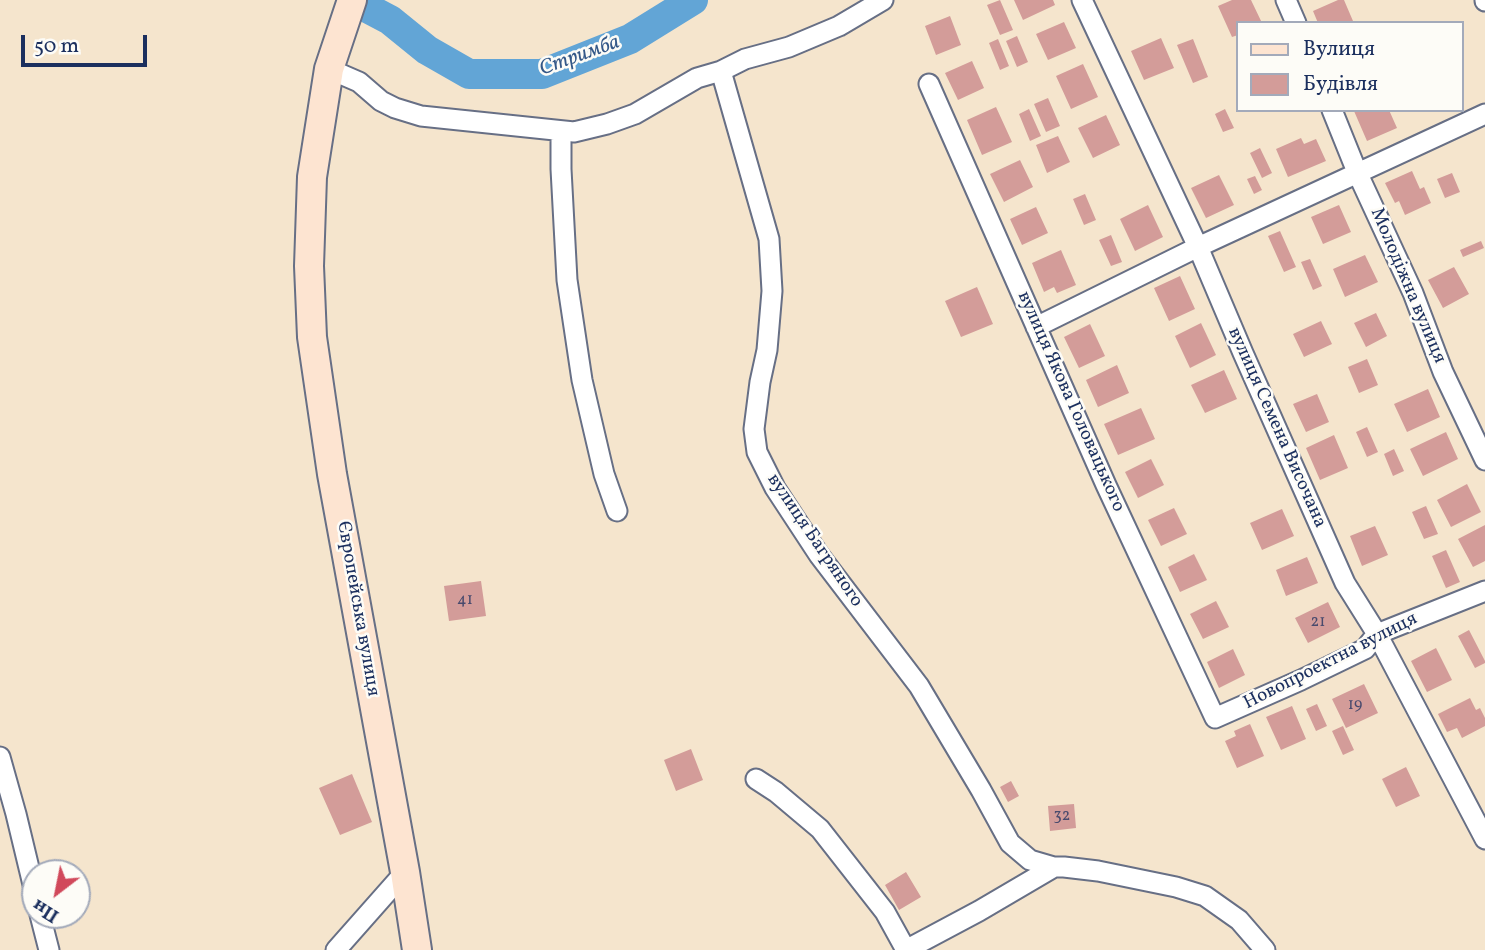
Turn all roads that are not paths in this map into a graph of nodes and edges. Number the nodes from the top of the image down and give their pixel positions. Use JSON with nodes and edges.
{"nodes":[{"id":1,"x":352,"y":0,"type":"edge"},
{"id":2,"x":883,"y":0,"type":"edge"},
{"id":3,"x":1286,"y":0,"type":"edge"},
{"id":4,"x":1084,"y":4,"type":"edge"},
{"id":5,"x":1295,"y":21,"type":"edge"},
{"id":6,"x":329,"y":69,"type":"junction"},
{"id":7,"x":721,"y":71,"type":"junction"},
{"id":8,"x":929,"y":84,"type":"dead end"},
{"id":9,"x":1333,"y":112,"type":"edge"},
{"id":10,"x":1485,"y":114,"type":"edge"},
{"id":11,"x":561,"y":131,"type":"junction"},
{"id":12,"x":1357,"y":172,"type":"junction"},
{"id":13,"x":1198,"y":247,"type":"junction"},
{"id":14,"x":1036,"y":327,"type":"junction"},
{"id":15,"x":1485,"y":460,"type":"edge"},
{"id":16,"x":617,"y":511,"type":"dead end"},
{"id":17,"x":1485,"y":590,"type":"edge"},
{"id":18,"x":1377,"y":634,"type":"junction"},
{"id":19,"x":1215,"y":718,"type":"joint"},
{"id":20,"x":0,"y":757,"type":"edge"},
{"id":21,"x":756,"y":779,"type":"dead end"},
{"id":22,"x":8,"y":814,"type":"edge"},
{"id":23,"x":1485,"y":839,"type":"edge"},
{"id":24,"x":23,"y":859,"type":"edge"},
{"id":25,"x":1054,"y":867,"type":"junction"},
{"id":26,"x":405,"y":872,"type":"junction"},
{"id":27,"x":43,"y":929,"type":"edge"},
{"id":28,"x":48,"y":950,"type":"edge"},
{"id":29,"x":336,"y":950,"type":"edge"},
{"id":30,"x":416,"y":950,"type":"edge"},
{"id":31,"x":906,"y":950,"type":"edge"},
{"id":32,"x":1265,"y":950,"type":"edge"}],
"edges":[{"from":1,"to":6,"type":"main road","name":"Європейська вулиця"},
{"from":2,"to":7,"type":"street"},
{"from":3,"to":5,"type":"street"},
{"from":4,"to":13,"type":"street","name":"вулиця Семена Височана"},
{"from":6,"to":11,"type":"street"},
{"from":6,"to":26,"type":"main road","name":"Європейська вулиця"},
{"from":7,"to":11,"type":"street"},
{"from":7,"to":25,"type":"street","name":"вулиця Багряного"},
{"from":8,"to":14,"type":"street","name":"вулиця Якова Головацького"},
{"from":9,"to":12,"type":"street","name":"Молодіжна вулиця"},
{"from":10,"to":12,"type":"street"},
{"from":11,"to":16,"type":"street"},
{"from":12,"to":13,"type":"street"},
{"from":12,"to":15,"type":"street","name":"Молодіжна вулиця"},
{"from":13,"to":14,"type":"street"},
{"from":13,"to":18,"type":"street","name":"вулиця Семена Височана"},
{"from":14,"to":19,"type":"street","name":"вулиця Якова Головацького"},
{"from":17,"to":18,"type":"street","name":"Новопроектна вулиця"},
{"from":18,"to":19,"type":"street","name":"Новопроектна вулиця"},
{"from":18,"to":23,"type":"street","name":"вулиця Семена Височана"},
{"from":20,"to":22,"type":"street"},
{"from":21,"to":31,"type":"street"},
{"from":22,"to":24,"type":"street"},
{"from":25,"to":31,"type":"street"},
{"from":25,"to":32,"type":"street","name":"вулиця Багряного"},
{"from":26,"to":29,"type":"street"},
{"from":26,"to":30,"type":"main road","name":"Європейська вулиця"},
{"from":27,"to":28,"type":"street"}]}
